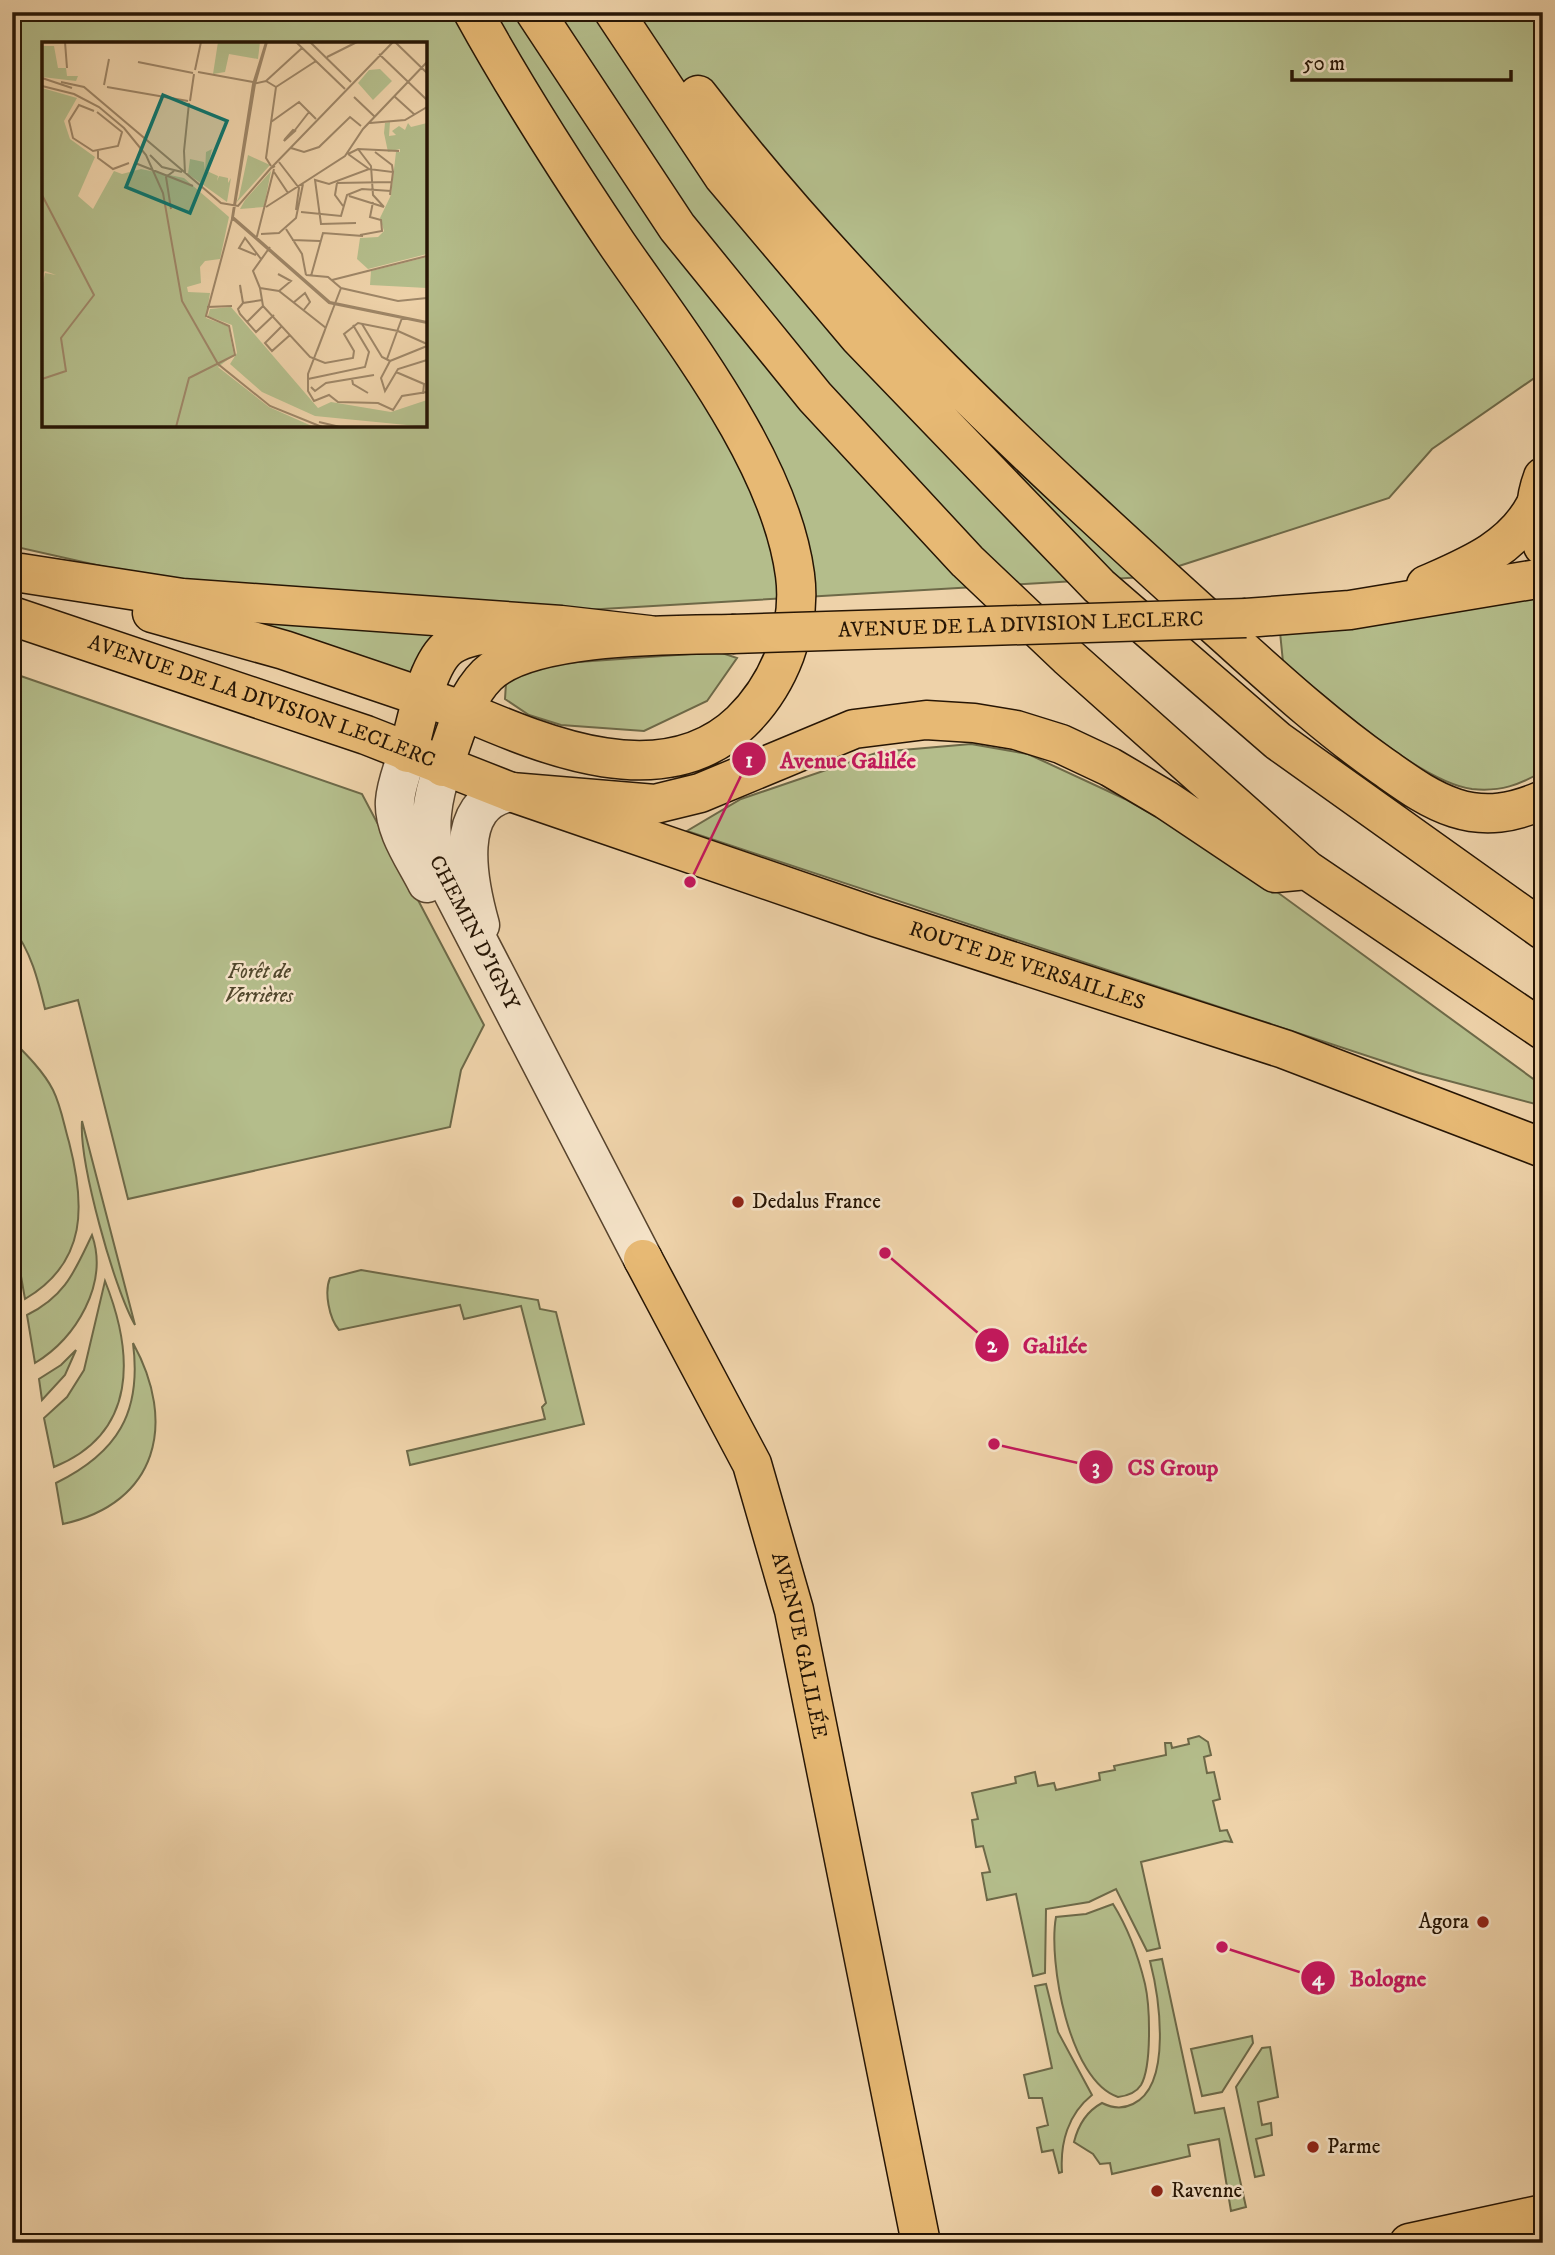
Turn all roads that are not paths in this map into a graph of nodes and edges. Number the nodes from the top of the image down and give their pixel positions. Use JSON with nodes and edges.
{"nodes":[{"id":1,"x":473,"y":12,"type":"edge"},
{"id":2,"x":535,"y":12,"type":"edge"},
{"id":3,"x":616,"y":16,"type":"edge"},
{"id":4,"x":1539,"y":492,"type":"edge"},
{"id":5,"x":1543,"y":546,"type":"edge"},
{"id":6,"x":17,"y":572,"type":"edge"},
{"id":7,"x":1543,"y":578,"type":"edge"},
{"id":8,"x":1390,"y":602,"type":"junction"},
{"id":9,"x":12,"y":616,"type":"edge"},
{"id":10,"x":561,"y":625,"type":"junction"},
{"id":11,"x":649,"y":635,"type":"junction"},
{"id":12,"x":424,"y":698,"type":"junction"},
{"id":13,"x":464,"y":711,"type":"junction"},
{"id":14,"x":408,"y":753,"type":"junction"},
{"id":15,"x":443,"y":766,"type":"junction"},
{"id":16,"x":511,"y":792,"type":"junction"},
{"id":17,"x":1543,"y":800,"type":"edge"},
{"id":18,"x":1307,"y":870,"type":"junction"},
{"id":19,"x":1543,"y":930,"type":"edge"},
{"id":20,"x":501,"y":987,"type":"junction"},
{"id":21,"x":1543,"y":1030,"type":"edge"},
{"id":22,"x":526,"y":1034,"type":"junction"},
{"id":23,"x":554,"y":1091,"type":"joint"},
{"id":24,"x":1543,"y":1148,"type":"edge"},
{"id":25,"x":643,"y":1259,"type":"joint"},
{"id":26,"x":1543,"y":2214,"type":"edge"},
{"id":27,"x":921,"y":2243,"type":"edge"},
{"id":28,"x":1409,"y":2243,"type":"edge"}],
"edges":[{"from":1,"to":13,"type":"main road"},
{"from":2,"to":18,"type":"main road"},
{"from":3,"to":17,"type":"main road"},
{"from":3,"to":19,"type":"main road"},
{"from":4,"to":5,"type":"main road"},
{"from":4,"to":8,"type":"main road","name":"AVENUE DE LA DIVISION LECLERC"},
{"from":6,"to":10,"type":"main road"},
{"from":6,"to":12,"type":"main road"},
{"from":7,"to":8,"type":"main road","name":"AVENUE DE LA DIVISION LECLERC"},
{"from":8,"to":11,"type":"main road","name":"AVENUE DE LA DIVISION LECLERC","bridge":true},
{"from":9,"to":14,"type":"main road","name":"AVENUE DE LA DIVISION LECLERC"},
{"from":10,"to":11,"type":"main road"},
{"from":10,"to":12,"type":"main road"},
{"from":11,"to":13,"type":"main road"},
{"from":12,"to":13,"type":"main road"},
{"from":12,"to":14,"type":"main road"},
{"from":13,"to":15,"type":"main road"},
{"from":14,"to":15,"type":"main road","name":"AVENUE DE LA DIVISION LECLERC"},
{"from":14,"to":22,"type":"street"},
{"from":15,"to":16,"type":"main road","name":"AVENUE DE LA DIVISION LECLERC"},
{"from":15,"to":20,"type":"street","name":"CHEMIN D'IGNY"},
{"from":16,"to":18,"type":"main road"},
{"from":16,"to":20,"type":"street"},
{"from":16,"to":24,"type":"main road","name":"ROUTE DE VERSAILLES"},
{"from":18,"to":21,"type":"main road"},
{"from":20,"to":22,"type":"street","name":"CHEMIN D'IGNY"},
{"from":22,"to":23,"type":"street","name":"CHEMIN D'IGNY"},
{"from":23,"to":25,"type":"street","name":"AVENUE GALILÉE"},
{"from":25,"to":27,"type":"main road","name":"AVENUE GALILÉE"},
{"from":26,"to":28,"type":"main road"}]}
